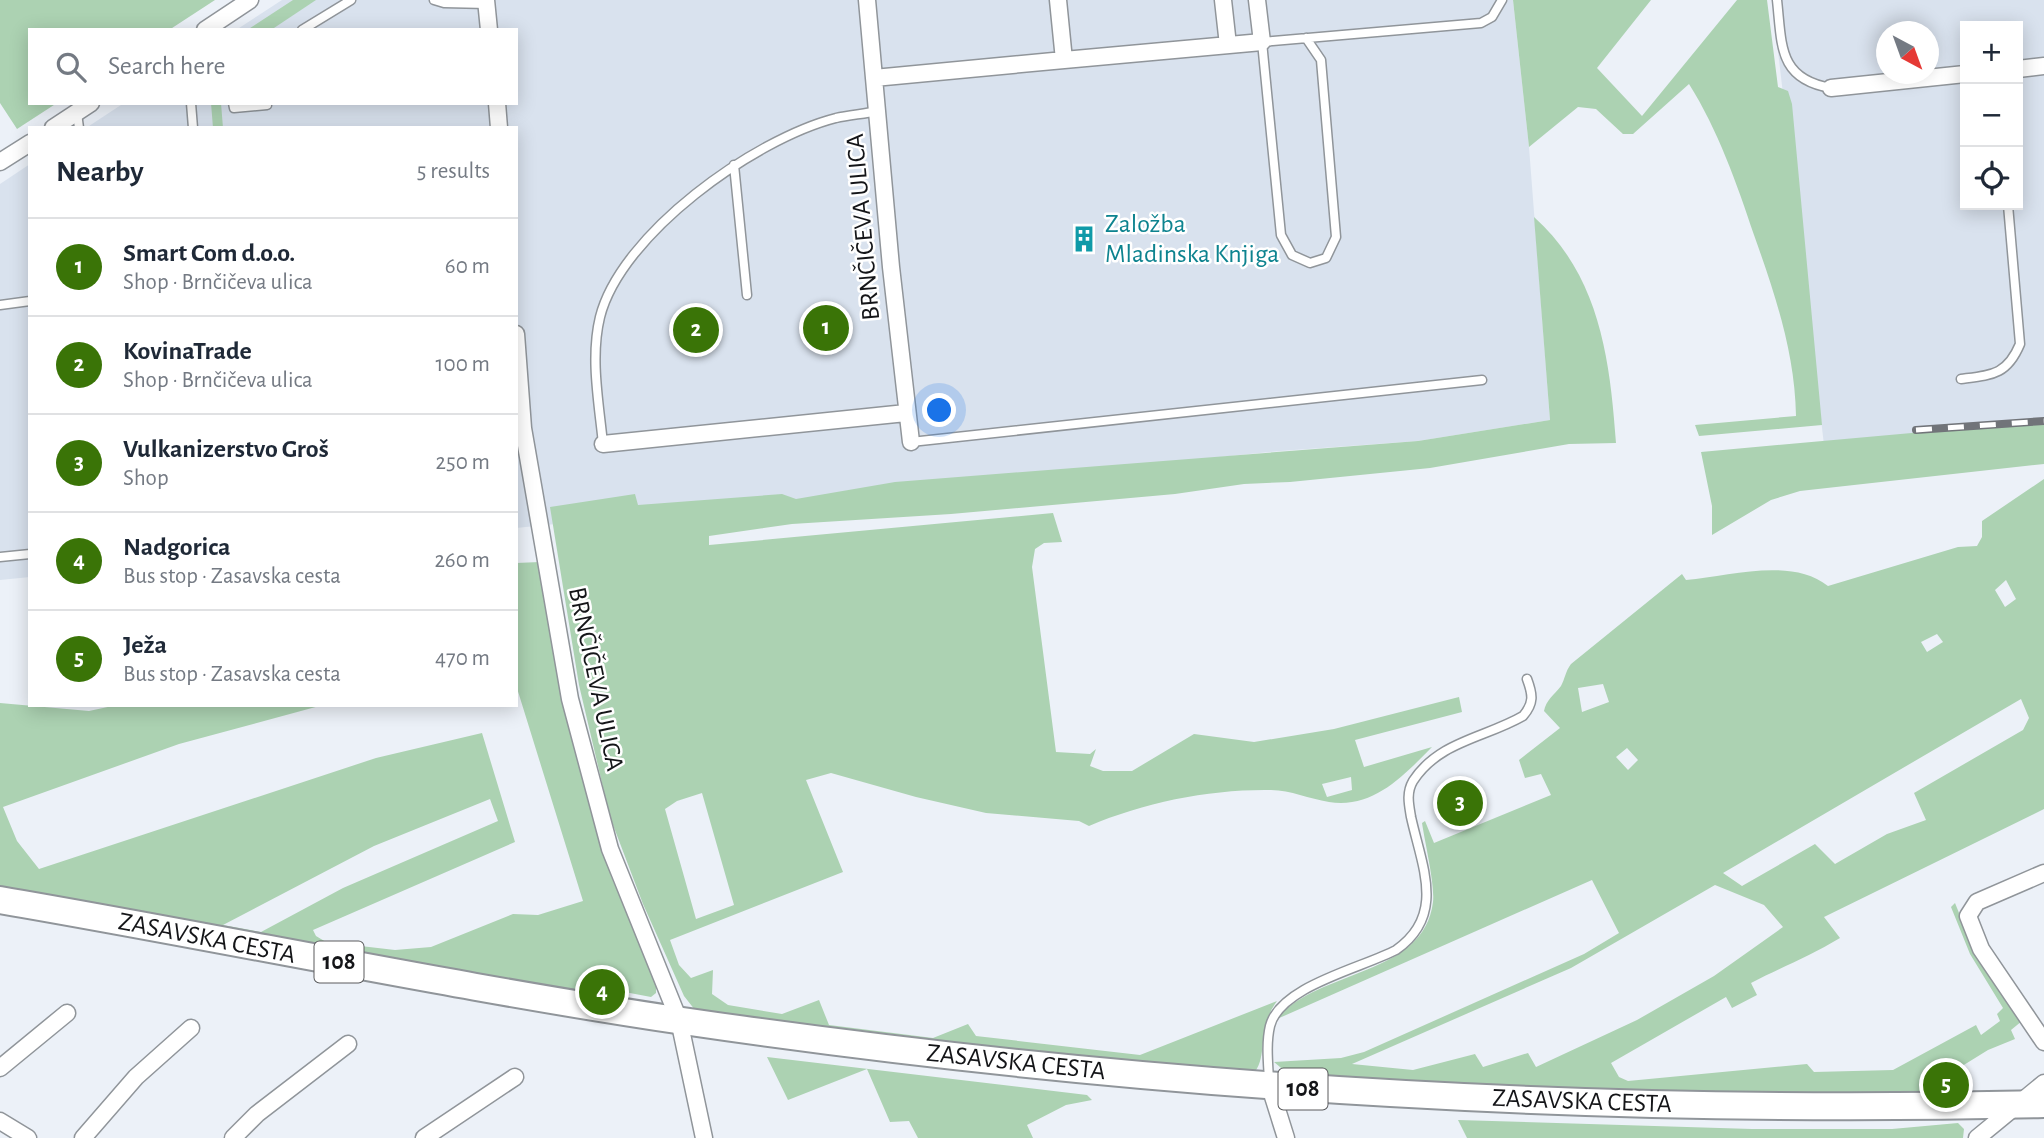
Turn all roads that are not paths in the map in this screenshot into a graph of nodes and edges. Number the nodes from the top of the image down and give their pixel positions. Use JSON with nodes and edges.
{"nodes":[{"id":1,"x":250,"y":0,"type":"edge"},
{"id":2,"x":351,"y":0,"type":"edge"},
{"id":3,"x":434,"y":0,"type":"edge"},
{"id":4,"x":867,"y":0,"type":"edge"},
{"id":5,"x":1058,"y":0,"type":"edge"},
{"id":6,"x":1223,"y":0,"type":"edge"},
{"id":7,"x":1257,"y":0,"type":"edge"},
{"id":8,"x":1502,"y":0,"type":"edge"},
{"id":9,"x":1777,"y":0,"type":"edge"},
{"id":10,"x":486,"y":2,"type":"edge"},
{"id":11,"x":208,"y":28,"type":"edge"},
{"id":12,"x":305,"y":28,"type":"edge"},
{"id":13,"x":489,"y":28,"type":"edge"},
{"id":14,"x":1306,"y":38,"type":"junction"},
{"id":15,"x":1262,"y":42,"type":"junction"},
{"id":16,"x":1228,"y":45,"type":"junction"},
{"id":17,"x":1064,"y":60,"type":"junction"},
{"id":18,"x":2044,"y":66,"type":"edge"},
{"id":19,"x":2023,"y":68,"type":"edge"},
{"id":20,"x":1960,"y":75,"type":"edge"},
{"id":21,"x":874,"y":78,"type":"junction"},
{"id":22,"x":1831,"y":88,"type":"joint"},
{"id":23,"x":89,"y":105,"type":"edge"},
{"id":24,"x":191,"y":105,"type":"edge"},
{"id":25,"x":267,"y":105,"type":"edge"},
{"id":26,"x":497,"y":105,"type":"edge"},
{"id":27,"x":234,"y":106,"type":"edge"},
{"id":28,"x":878,"y":111,"type":"junction"},
{"id":29,"x":78,"y":120,"type":"edge"},
{"id":30,"x":59,"y":126,"type":"edge"},
{"id":31,"x":193,"y":126,"type":"edge"},
{"id":32,"x":499,"y":126,"type":"edge"},
{"id":33,"x":28,"y":144,"type":"edge"},
{"id":34,"x":0,"y":162,"type":"edge"},
{"id":35,"x":734,"y":165,"type":"junction"},
{"id":36,"x":2008,"y":210,"type":"edge"},
{"id":37,"x":747,"y":295,"type":"dead end"},
{"id":38,"x":28,"y":302,"type":"edge"},
{"id":39,"x":0,"y":305,"type":"edge"},
{"id":40,"x":518,"y":361,"type":"edge"},
{"id":41,"x":1961,"y":379,"type":"dead end"},
{"id":42,"x":1482,"y":380,"type":"dead end"},
{"id":43,"x":906,"y":413,"type":"junction"},
{"id":44,"x":911,"y":442,"type":"joint"},
{"id":45,"x":603,"y":444,"type":"joint"},
{"id":46,"x":28,"y":554,"type":"edge"},
{"id":47,"x":0,"y":556,"type":"edge"},
{"id":48,"x":1527,"y":680,"type":"dead end"},
{"id":49,"x":2044,"y":873,"type":"edge"},
{"id":50,"x":0,"y":900,"type":"edge"},
{"id":51,"x":67,"y":1013,"type":"dead end"},
{"id":52,"x":679,"y":1020,"type":"junction"},
{"id":53,"x":191,"y":1028,"type":"dead end"},
{"id":54,"x":2044,"y":1042,"type":"edge"},
{"id":55,"x":348,"y":1044,"type":"dead end"},
{"id":56,"x":0,"y":1068,"type":"edge"},
{"id":57,"x":515,"y":1077,"type":"dead end"},
{"id":58,"x":2044,"y":1083,"type":"edge"},
{"id":59,"x":1270,"y":1087,"type":"junction"},
{"id":60,"x":2023,"y":1109,"type":"edge"},
{"id":61,"x":0,"y":1121,"type":"edge"},
{"id":62,"x":28,"y":1138,"type":"edge"},
{"id":63,"x":83,"y":1138,"type":"edge"},
{"id":64,"x":233,"y":1138,"type":"edge"},
{"id":65,"x":424,"y":1138,"type":"edge"},
{"id":66,"x":704,"y":1138,"type":"edge"},
{"id":67,"x":1286,"y":1138,"type":"edge"},
{"id":68,"x":1977,"y":1138,"type":"edge"}],
"edges":[{"from":1,"to":11,"type":"street"},
{"from":2,"to":12,"type":"lane"},
{"from":3,"to":10,"type":"lane"},
{"from":4,"to":21,"type":"street","name":"BRNČIČEVA ULICA"},
{"from":5,"to":17,"type":"street"},
{"from":6,"to":16,"type":"street"},
{"from":7,"to":15,"type":"street"},
{"from":8,"to":14,"type":"lane"},
{"from":9,"to":22,"type":"lane"},
{"from":10,"to":13,"type":"street"},
{"from":14,"to":15,"type":"lane"},
{"from":14,"to":15,"type":"lane"},
{"from":15,"to":16,"type":"street"},
{"from":16,"to":17,"type":"street"},
{"from":17,"to":21,"type":"street"},
{"from":18,"to":19,"type":"street"},
{"from":20,"to":22,"type":"street"},
{"from":21,"to":28,"type":"street","name":"BRNČIČEVA ULICA"},
{"from":23,"to":29,"type":"street"},
{"from":24,"to":31,"type":"lane"},
{"from":25,"to":27,"type":"lane"},
{"from":26,"to":32,"type":"street"},
{"from":28,"to":35,"type":"lane"},
{"from":28,"to":43,"type":"street","name":"BRNČIČEVA ULICA"},
{"from":29,"to":30,"type":"street"},
{"from":33,"to":34,"type":"street"},
{"from":35,"to":37,"type":"lane"},
{"from":35,"to":45,"type":"lane"},
{"from":36,"to":41,"type":"lane"},
{"from":38,"to":39,"type":"lane"},
{"from":40,"to":52,"type":"street","name":"BRNČIČEVA ULICA"},
{"from":42,"to":44,"type":"lane"},
{"from":43,"to":44,"type":"street","name":"BRNČIČEVA ULICA"},
{"from":43,"to":45,"type":"street"},
{"from":46,"to":47,"type":"lane"},
{"from":48,"to":59,"type":"lane"},
{"from":49,"to":54,"type":"street"},
{"from":50,"to":52,"type":"main road","name":"ZASAVSKA CESTA","number":"108"},
{"from":51,"to":56,"type":"street"},
{"from":52,"to":59,"type":"main road","name":"ZASAVSKA CESTA","number":"108"},
{"from":52,"to":66,"type":"street","name":"BRNČIČEVA ULICA"},
{"from":53,"to":63,"type":"street"},
{"from":55,"to":64,"type":"street"},
{"from":57,"to":65,"type":"street"},
{"from":58,"to":60,"type":"street"},
{"from":59,"to":60,"type":"main road","name":"ZASAVSKA CESTA","number":"108"},
{"from":59,"to":67,"type":"street"},
{"from":60,"to":68,"type":"street"},
{"from":61,"to":62,"type":"street"}]}
